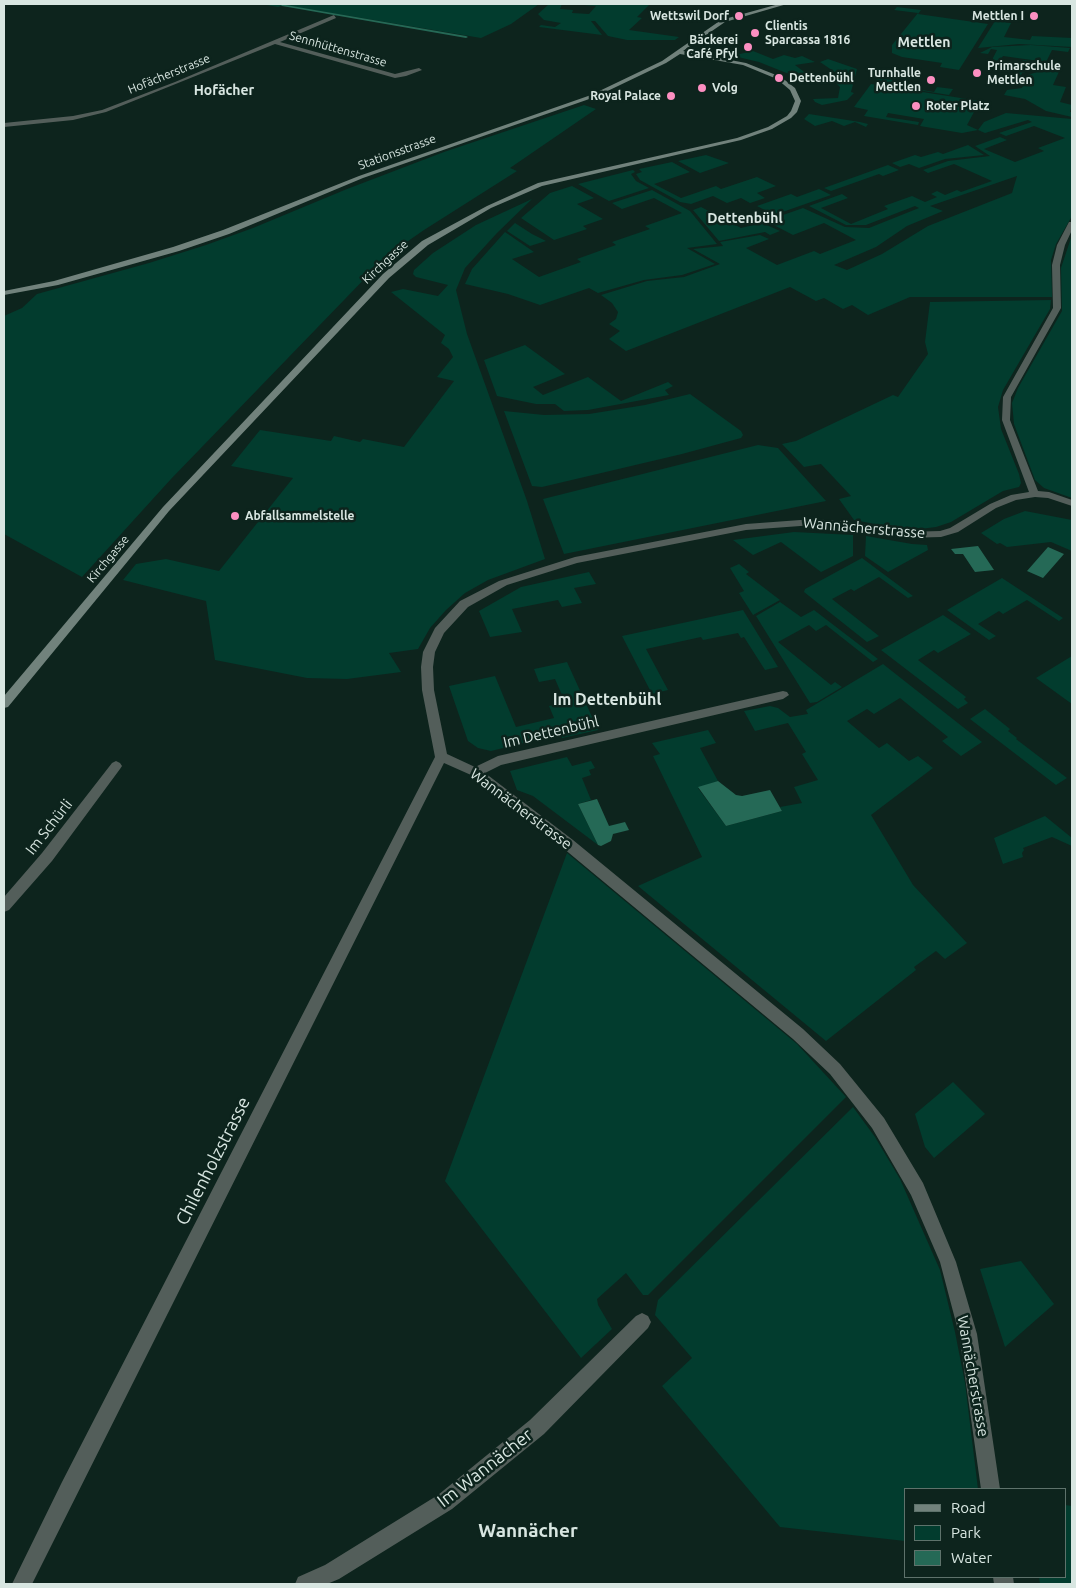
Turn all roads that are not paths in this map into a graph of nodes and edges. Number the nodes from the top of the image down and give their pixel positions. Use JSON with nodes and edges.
{"nodes":[{"id":1,"x":784,"y":4,"type":"edge"},
{"id":2,"x":334,"y":17,"type":"dead end"},
{"id":3,"x":276,"y":42,"type":"junction"},
{"id":4,"x":680,"y":52,"type":"junction"},
{"id":5,"x":419,"y":70,"type":"dead end"},
{"id":6,"x":4,"y":125,"type":"edge"},
{"id":7,"x":1072,"y":224,"type":"edge"},
{"id":8,"x":4,"y":293,"type":"edge"},
{"id":9,"x":1035,"y":494,"type":"junction"},
{"id":10,"x":1072,"y":503,"type":"edge"},
{"id":11,"x":783,"y":695,"type":"dead end"},
{"id":12,"x":4,"y":704,"type":"edge"},
{"id":13,"x":442,"y":757,"type":"junction"},
{"id":14,"x":116,"y":766,"type":"dead end"},
{"id":15,"x":475,"y":772,"type":"junction"},
{"id":16,"x":4,"y":906,"type":"edge"},
{"id":17,"x":642,"y":1322,"type":"dead end"},
{"id":18,"x":991,"y":1488,"type":"edge"},
{"id":19,"x":22,"y":1584,"type":"edge"},
{"id":20,"x":305,"y":1584,"type":"edge"}],
"edges":[{"from":1,"to":4,"type":"street","name":"Stationsstrasse"},
{"from":2,"to":3,"type":"street","name":"Hofächerstrasse"},
{"from":3,"to":5,"type":"street","name":"Sennhüttenstrasse"},
{"from":3,"to":6,"type":"street","name":"Hofächerstrasse"},
{"from":4,"to":8,"type":"street","name":"Stationsstrasse"},
{"from":4,"to":12,"type":"street","name":"Kirchgasse"},
{"from":7,"to":9,"type":"street"},
{"from":9,"to":10,"type":"street","name":"Wannächerstrasse"},
{"from":9,"to":13,"type":"street","name":"Wannächerstrasse"},
{"from":11,"to":15,"type":"street","name":"Im Dettenbühl"},
{"from":13,"to":15,"type":"street","name":"Wannächerstrasse"},
{"from":13,"to":19,"type":"street","name":"Chilenholzstrasse"},
{"from":14,"to":16,"type":"street","name":"Im Schürli"},
{"from":15,"to":18,"type":"street","name":"Wannächerstrasse"},
{"from":17,"to":20,"type":"street","name":"Im Wannächer"}]}
